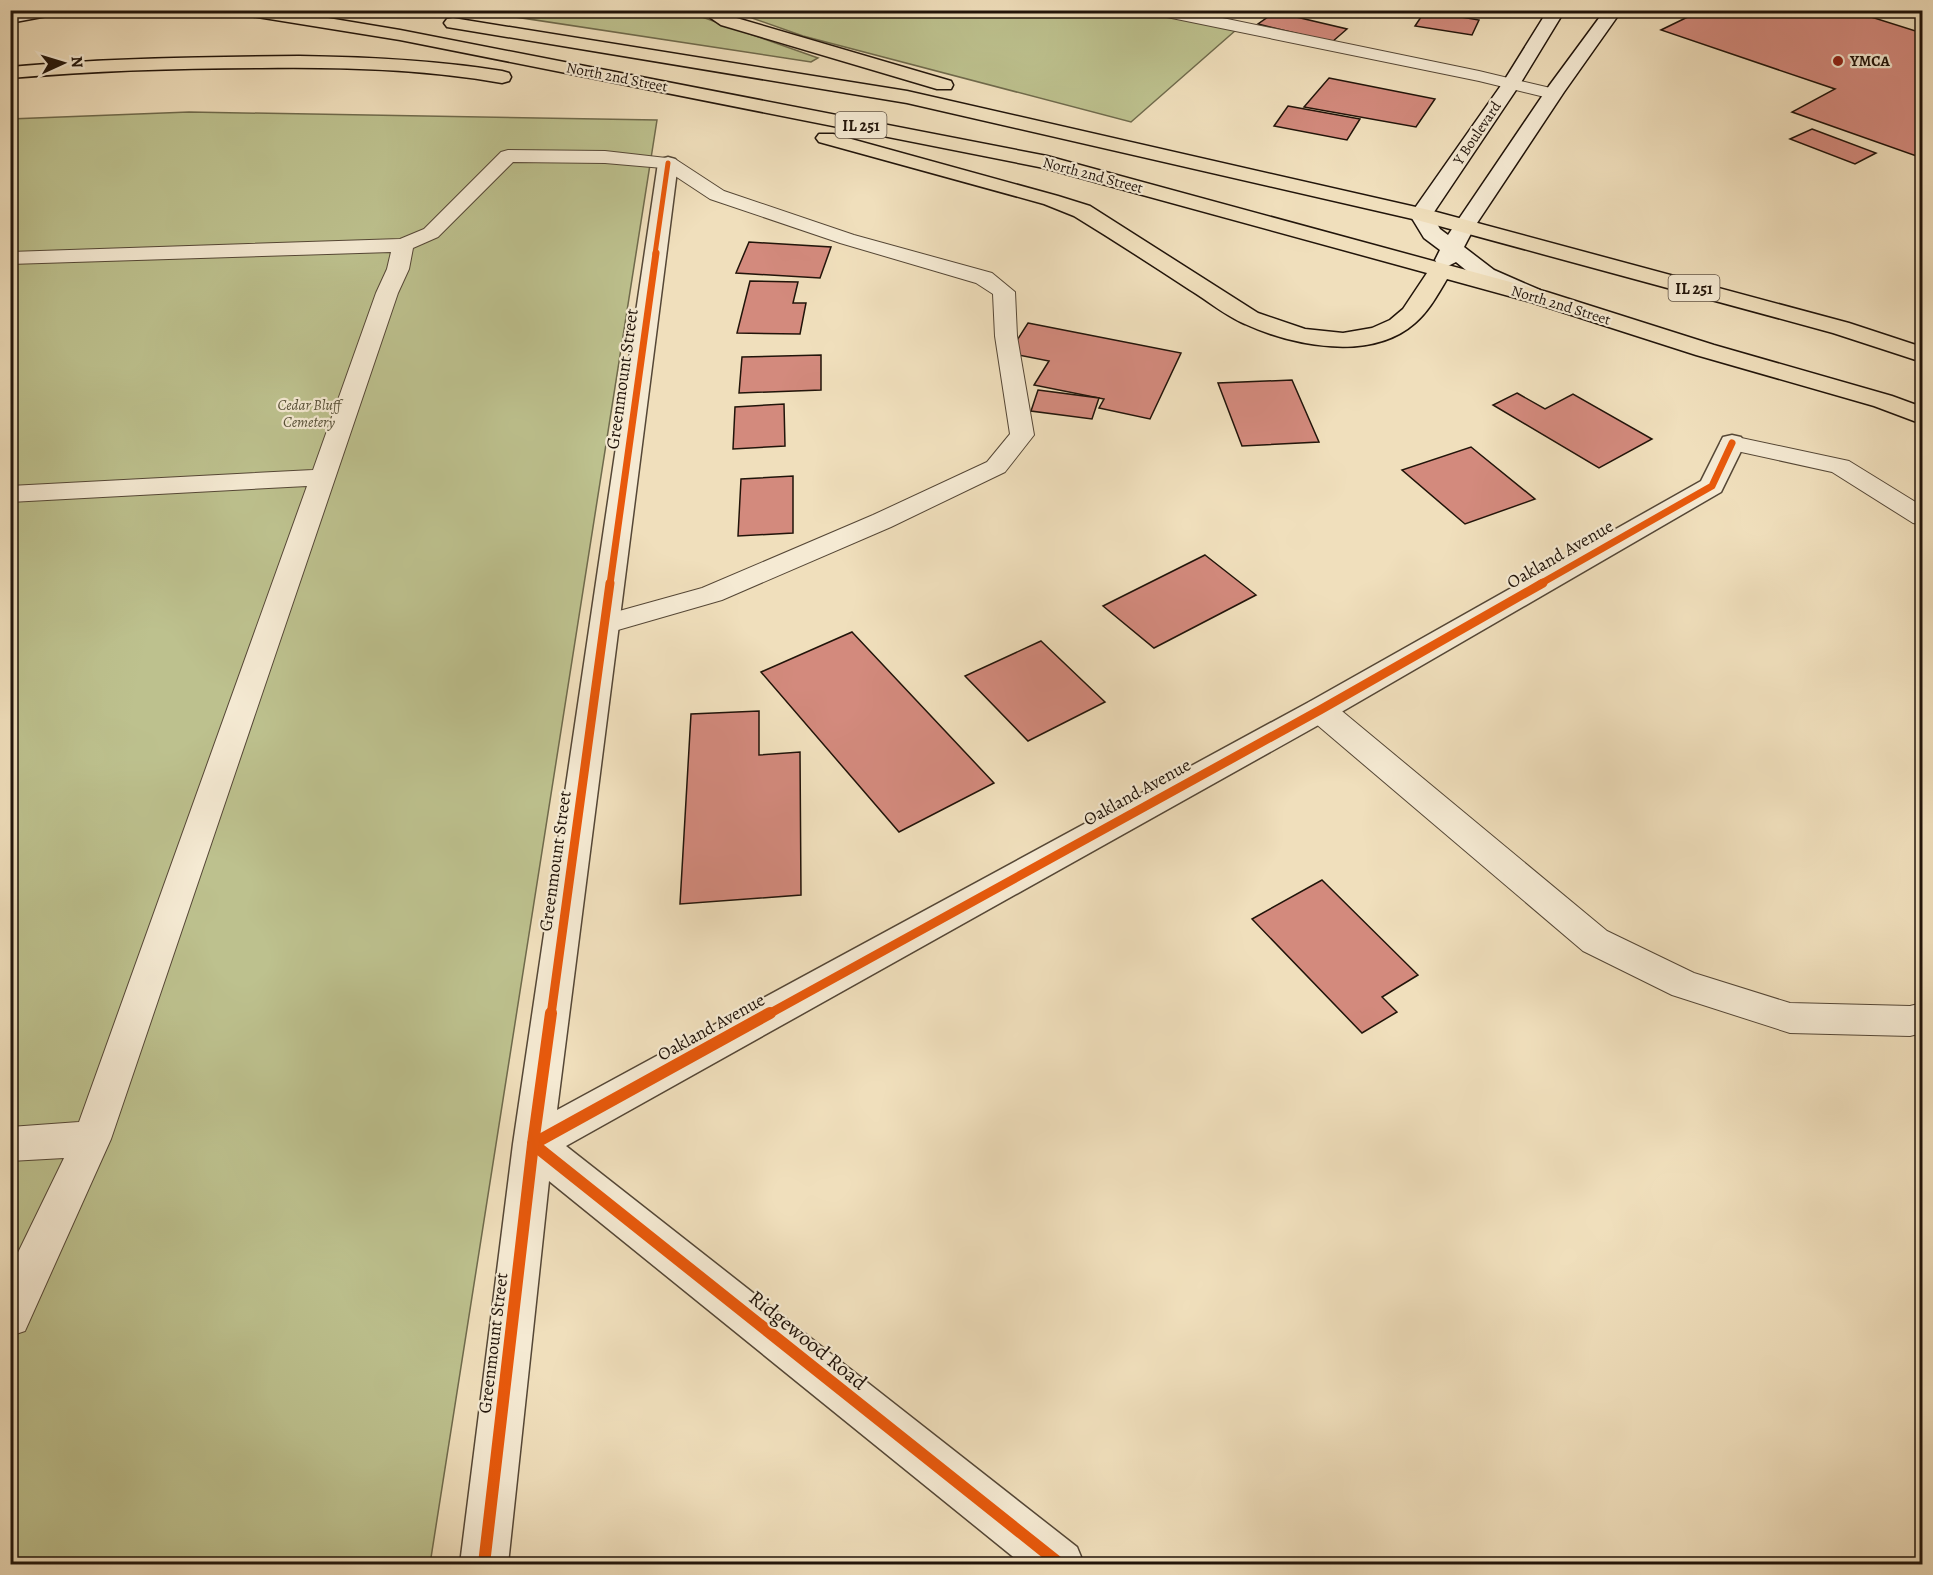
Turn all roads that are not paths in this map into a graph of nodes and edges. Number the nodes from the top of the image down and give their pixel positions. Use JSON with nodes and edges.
{"nodes":[{"id":1,"x":52,"y":10,"type":"edge"},
{"id":2,"x":244,"y":10,"type":"edge"},
{"id":3,"x":707,"y":10,"type":"edge"},
{"id":4,"x":1157,"y":10,"type":"edge"},
{"id":5,"x":1557,"y":10,"type":"edge"},
{"id":6,"x":1614,"y":10,"type":"edge"},
{"id":7,"x":10,"y":18,"type":"edge"},
{"id":8,"x":434,"y":20,"type":"dead end"},
{"id":9,"x":10,"y":73,"type":"edge"},
{"id":10,"x":515,"y":79,"type":"dead end"},
{"id":11,"x":1512,"y":84,"type":"junction"},
{"id":12,"x":1553,"y":94,"type":"junction"},
{"id":13,"x":734,"y":119,"type":"dead end"},
{"id":14,"x":803,"y":132,"type":"junction"},
{"id":15,"x":668,"y":163,"type":"junction"},
{"id":16,"x":1324,"y":192,"type":"junction"},
{"id":17,"x":1102,"y":199,"type":"dead end"},
{"id":18,"x":1124,"y":204,"type":"dead end"},
{"id":19,"x":1421,"y":215,"type":"junction"},
{"id":20,"x":1464,"y":226,"type":"junction"},
{"id":21,"x":403,"y":245,"type":"junction"},
{"id":22,"x":1452,"y":249,"type":"junction"},
{"id":23,"x":10,"y":258,"type":"edge"},
{"id":24,"x":1440,"y":271,"type":"junction"},
{"id":25,"x":1539,"y":297,"type":"junction"},
{"id":26,"x":1923,"y":356,"type":"edge"},
{"id":27,"x":1923,"y":416,"type":"edge"},
{"id":28,"x":1732,"y":443,"type":"joint"},
{"id":29,"x":323,"y":477,"type":"junction"},
{"id":30,"x":10,"y":494,"type":"edge"},
{"id":31,"x":1923,"y":517,"type":"edge"},
{"id":32,"x":604,"y":625,"type":"junction"},
{"id":33,"x":1320,"y":710,"type":"junction"},
{"id":34,"x":1923,"y":1018,"type":"edge"},
{"id":35,"x":92,"y":1139,"type":"junction"},
{"id":36,"x":10,"y":1144,"type":"edge"},
{"id":37,"x":533,"y":1144,"type":"junction"},
{"id":38,"x":10,"y":1316,"type":"edge"},
{"id":39,"x":484,"y":1564,"type":"edge"},
{"id":40,"x":1060,"y":1564,"type":"edge"}],
"edges":[{"from":1,"to":7,"type":"street"},
{"from":2,"to":24,"type":"main road","name":"North 2nd Street","number":"IL 251"},
{"from":3,"to":16,"type":"main road"},
{"from":4,"to":11,"type":"lane"},
{"from":5,"to":11,"type":"street","name":"Y Boulevard"},
{"from":6,"to":12,"type":"street"},
{"from":8,"to":16,"type":"main road","name":"North 2nd Street","number":"IL 251"},
{"from":9,"to":10,"type":"main road"},
{"from":11,"to":12,"type":"lane"},
{"from":11,"to":19,"type":"street","name":"Y Boulevard"},
{"from":12,"to":20,"type":"street"},
{"from":13,"to":14,"type":"main road"},
{"from":14,"to":17,"type":"main road"},
{"from":14,"to":24,"type":"main road"},
{"from":15,"to":21,"type":"lane"},
{"from":15,"to":32,"type":"street","name":"Greenmount Street"},
{"from":15,"to":32,"type":"lane"},
{"from":16,"to":19,"type":"main road","name":"North 2nd Street","number":"IL 251"},
{"from":18,"to":24,"type":"main road"},
{"from":19,"to":20,"type":"main road","name":"North 2nd Street","number":"IL 251"},
{"from":19,"to":22,"type":"street"},
{"from":20,"to":22,"type":"street"},
{"from":20,"to":26,"type":"main road","name":"North 2nd Street","number":"IL 251"},
{"from":21,"to":23,"type":"lane"},
{"from":21,"to":29,"type":"lane"},
{"from":22,"to":24,"type":"street"},
{"from":22,"to":25,"type":"street"},
{"from":24,"to":25,"type":"main road","name":"North 2nd Street","number":"IL 251"},
{"from":25,"to":27,"type":"main road","name":"North 2nd Street","number":"IL 251"},
{"from":28,"to":31,"type":"lane"},
{"from":28,"to":33,"type":"street","name":"Oakland Avenue"},
{"from":29,"to":30,"type":"lane"},
{"from":29,"to":35,"type":"lane"},
{"from":32,"to":37,"type":"street","name":"Greenmount Street"},
{"from":33,"to":34,"type":"lane"},
{"from":33,"to":37,"type":"street","name":"Oakland Avenue"},
{"from":35,"to":36,"type":"lane"},
{"from":35,"to":38,"type":"lane"},
{"from":37,"to":39,"type":"street","name":"Greenmount Street"},
{"from":37,"to":40,"type":"street","name":"Ridgewood Road"}]}
